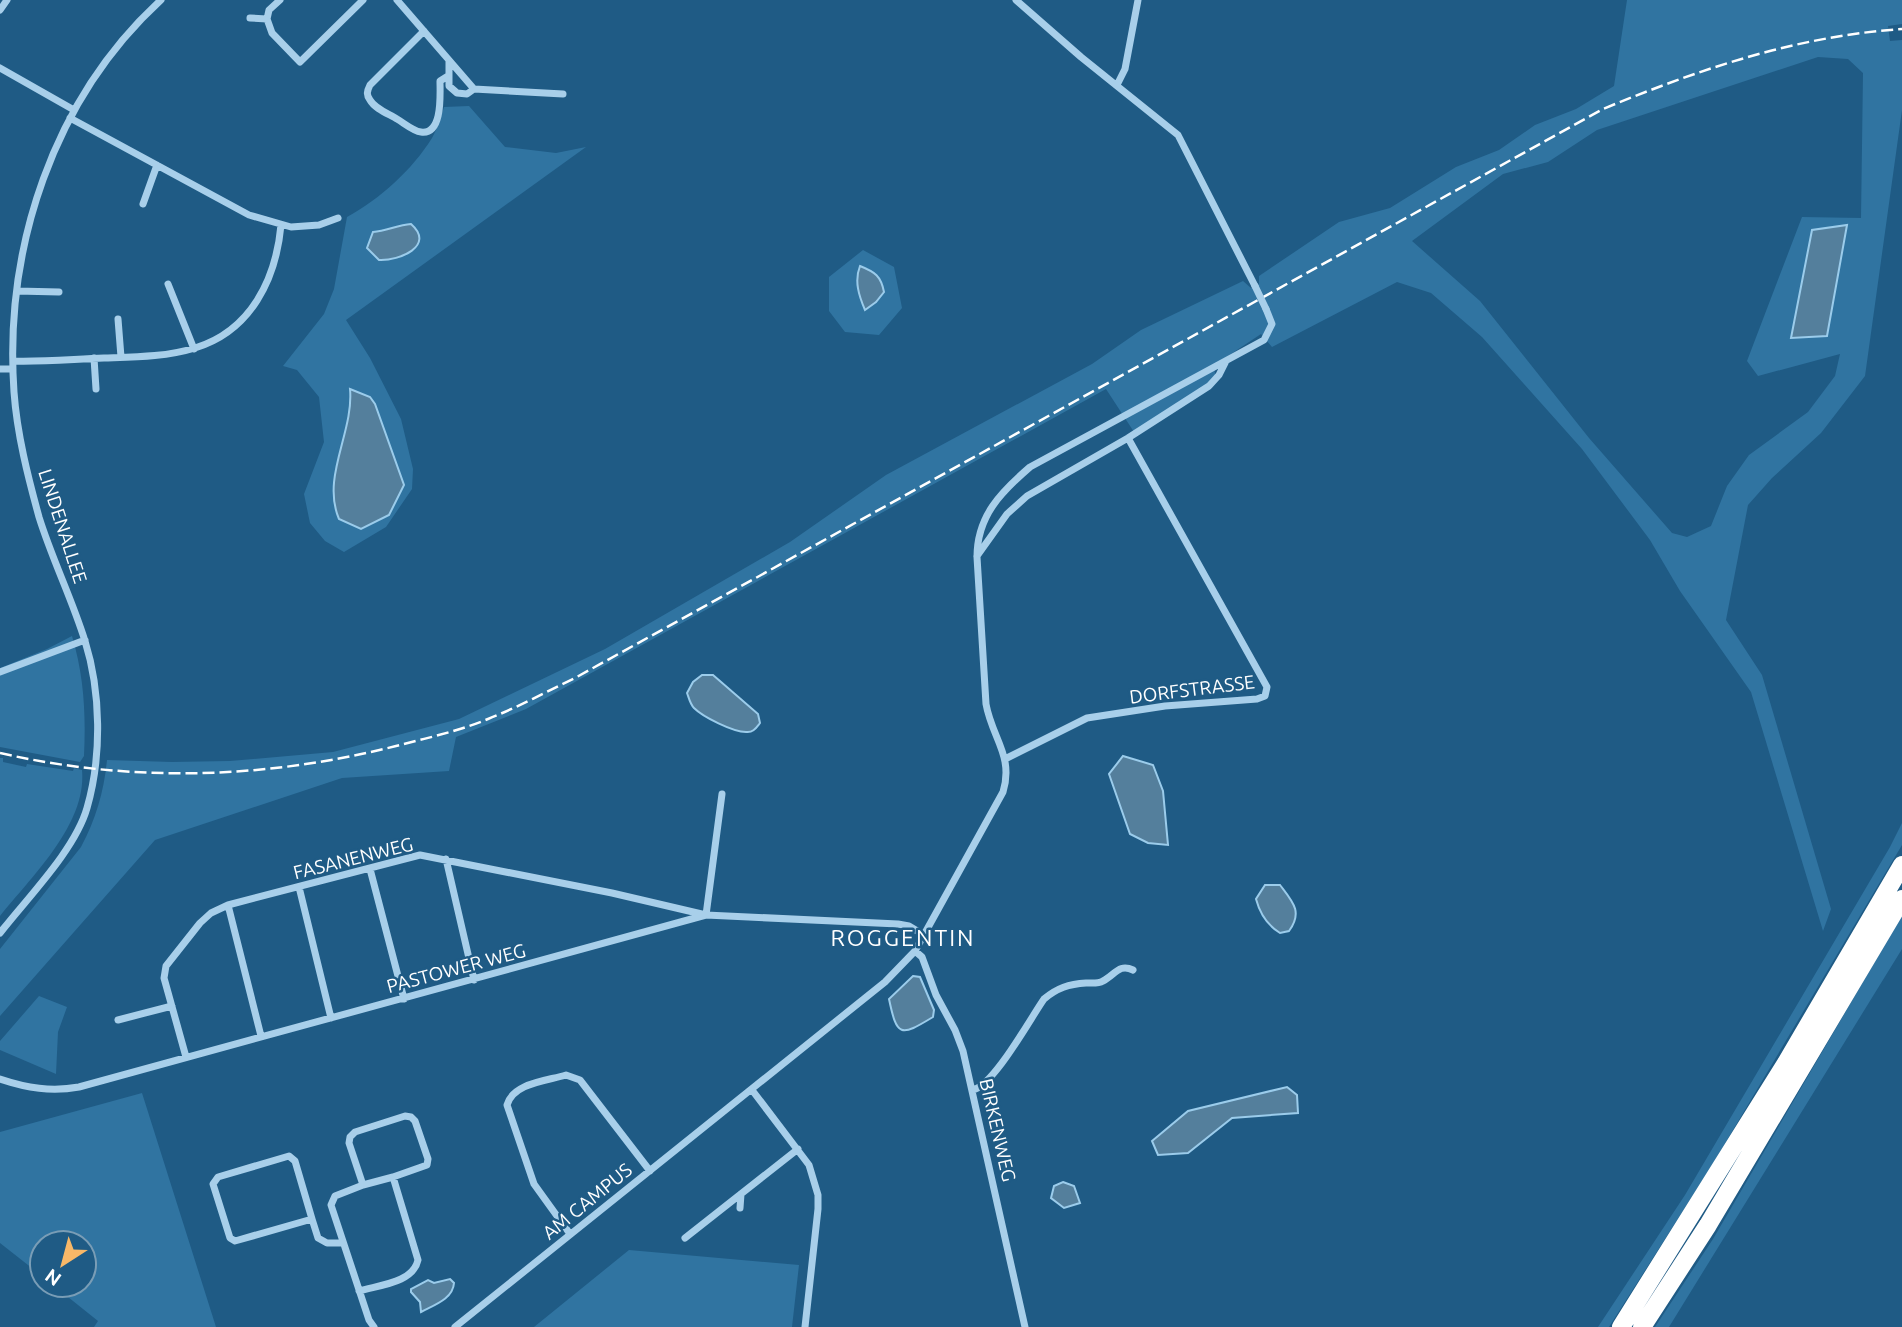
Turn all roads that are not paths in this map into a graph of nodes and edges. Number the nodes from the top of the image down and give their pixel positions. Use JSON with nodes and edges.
{"nodes":[{"id":1,"x":7,"y":0,"type":"edge"},
{"id":2,"x":161,"y":0,"type":"edge"},
{"id":3,"x":280,"y":0,"type":"edge"},
{"id":4,"x":363,"y":0,"type":"edge"},
{"id":5,"x":397,"y":0,"type":"edge"},
{"id":6,"x":1016,"y":0,"type":"edge"},
{"id":7,"x":1138,"y":0,"type":"edge"},
{"id":8,"x":0,"y":10,"type":"edge"},
{"id":9,"x":250,"y":18,"type":"dead end"},
{"id":10,"x":267,"y":19,"type":"junction"},
{"id":11,"x":424,"y":31,"type":"junction"},
{"id":12,"x":449,"y":61,"type":"junction"},
{"id":13,"x":0,"y":68,"type":"edge"},
{"id":14,"x":448,"y":76,"type":"junction"},
{"id":15,"x":1117,"y":85,"type":"junction"},
{"id":16,"x":474,"y":89,"type":"junction"},
{"id":17,"x":563,"y":94,"type":"dead end"},
{"id":18,"x":74,"y":110,"type":"junction"},
{"id":19,"x":69,"y":118,"type":"junction"},
{"id":20,"x":157,"y":165,"type":"junction"},
{"id":21,"x":143,"y":204,"type":"dead end"},
{"id":22,"x":338,"y":218,"type":"dead end"},
{"id":23,"x":281,"y":225,"type":"junction"},
{"id":24,"x":168,"y":284,"type":"dead end"},
{"id":25,"x":17,"y":291,"type":"junction"},
{"id":26,"x":59,"y":292,"type":"dead end"},
{"id":27,"x":118,"y":319,"type":"dead end"},
{"id":28,"x":194,"y":349,"type":"junction"},
{"id":29,"x":121,"y":357,"type":"junction"},
{"id":30,"x":94,"y":358,"type":"junction"},
{"id":31,"x":1225,"y":363,"type":"junction"},
{"id":32,"x":13,"y":365,"type":"junction"},
{"id":33,"x":0,"y":369,"type":"edge"},
{"id":34,"x":96,"y":389,"type":"dead end"},
{"id":35,"x":1128,"y":438,"type":"junction"},
{"id":36,"x":977,"y":557,"type":"junction"},
{"id":37,"x":85,"y":640,"type":"junction"},
{"id":38,"x":0,"y":672,"type":"edge"},
{"id":39,"x":1005,"y":759,"type":"junction"},
{"id":40,"x":722,"y":794,"type":"dead end"},
{"id":41,"x":446,"y":859,"type":"junction"},
{"id":42,"x":1902,"y":864,"type":"edge"},
{"id":43,"x":370,"y":869,"type":"junction"},
{"id":44,"x":299,"y":887,"type":"junction"},
{"id":45,"x":1902,"y":899,"type":"edge"},
{"id":46,"x":228,"y":905,"type":"junction"},
{"id":47,"x":706,"y":915,"type":"junction"},
{"id":48,"x":0,"y":933,"type":"edge"},
{"id":49,"x":924,"y":935,"type":"junction"},
{"id":50,"x":915,"y":951,"type":"junction"},
{"id":51,"x":1133,"y":970,"type":"dead end"},
{"id":52,"x":474,"y":980,"type":"junction"},
{"id":53,"x":404,"y":999,"type":"junction"},
{"id":54,"x":172,"y":1006,"type":"junction"},
{"id":55,"x":331,"y":1018,"type":"junction"},
{"id":56,"x":118,"y":1020,"type":"dead end"},
{"id":57,"x":261,"y":1036,"type":"junction"},
{"id":58,"x":186,"y":1057,"type":"junction"},
{"id":59,"x":0,"y":1079,"type":"edge"},
{"id":60,"x":752,"y":1090,"type":"junction"},
{"id":61,"x":973,"y":1090,"type":"junction"},
{"id":62,"x":798,"y":1149,"type":"junction"},
{"id":63,"x":650,"y":1171,"type":"junction"},
{"id":64,"x":393,"y":1177,"type":"junction"},
{"id":65,"x":363,"y":1185,"type":"junction"},
{"id":66,"x":741,"y":1194,"type":"junction"},
{"id":67,"x":740,"y":1208,"type":"dead end"},
{"id":68,"x":312,"y":1219,"type":"junction"},
{"id":69,"x":570,"y":1234,"type":"junction"},
{"id":70,"x":685,"y":1238,"type":"dead end"},
{"id":71,"x":343,"y":1243,"type":"junction"},
{"id":72,"x":359,"y":1291,"type":"junction"},
{"id":73,"x":374,"y":1327,"type":"edge"},
{"id":74,"x":455,"y":1327,"type":"edge"},
{"id":75,"x":805,"y":1327,"type":"edge"},
{"id":76,"x":1025,"y":1327,"type":"edge"},
{"id":77,"x":1621,"y":1327,"type":"edge"},
{"id":78,"x":1642,"y":1327,"type":"edge"}],
"edges":[{"from":1,"to":8,"type":"street"},
{"from":2,"to":18,"type":"street","name":"LINDENALLEE"},
{"from":3,"to":10,"type":"street"},
{"from":4,"to":10,"type":"street"},
{"from":5,"to":11,"type":"street"},
{"from":6,"to":15,"type":"street"},
{"from":7,"to":15,"type":"street"},
{"from":9,"to":10,"type":"street"},
{"from":11,"to":12,"type":"street"},
{"from":11,"to":14,"type":"street"},
{"from":12,"to":14,"type":"street"},
{"from":12,"to":16,"type":"street"},
{"from":13,"to":18,"type":"street"},
{"from":14,"to":16,"type":"street"},
{"from":15,"to":31,"type":"street","bridge":true},
{"from":16,"to":17,"type":"street"},
{"from":18,"to":19,"type":"street","name":"LINDENALLEE"},
{"from":19,"to":20,"type":"street"},
{"from":19,"to":25,"type":"street","name":"LINDENALLEE"},
{"from":20,"to":21,"type":"street"},
{"from":20,"to":23,"type":"street"},
{"from":22,"to":23,"type":"street"},
{"from":23,"to":28,"type":"street"},
{"from":24,"to":28,"type":"street"},
{"from":25,"to":26,"type":"street"},
{"from":25,"to":32,"type":"street","name":"LINDENALLEE"},
{"from":27,"to":29,"type":"street"},
{"from":28,"to":29,"type":"street"},
{"from":29,"to":30,"type":"street"},
{"from":30,"to":32,"type":"street"},
{"from":30,"to":34,"type":"street"},
{"from":31,"to":35,"type":"street"},
{"from":31,"to":36,"type":"street"},
{"from":32,"to":33,"type":"street"},
{"from":32,"to":37,"type":"street","name":"LINDENALLEE"},
{"from":35,"to":36,"type":"street"},
{"from":35,"to":39,"type":"street","name":"DORFSTRASSE"},
{"from":36,"to":39,"type":"street"},
{"from":37,"to":38,"type":"street"},
{"from":37,"to":48,"type":"street","name":"LINDENALLEE"},
{"from":39,"to":49,"type":"street"},
{"from":40,"to":47,"type":"street"},
{"from":41,"to":43,"type":"street","name":"FASANENWEG"},
{"from":41,"to":47,"type":"street","name":"FASANENWEG"},
{"from":41,"to":52,"type":"street"},
{"from":42,"to":77,"type":"highway"},
{"from":43,"to":44,"type":"street","name":"FASANENWEG"},
{"from":43,"to":53,"type":"street"},
{"from":44,"to":46,"type":"street","name":"FASANENWEG"},
{"from":44,"to":55,"type":"street"},
{"from":45,"to":78,"type":"highway"},
{"from":46,"to":54,"type":"street","name":"FASANENWEG"},
{"from":46,"to":57,"type":"street"},
{"from":47,"to":49,"type":"street","name":"PASTOWER WEG"},
{"from":47,"to":52,"type":"street","name":"PASTOWER WEG"},
{"from":49,"to":50,"type":"street"},
{"from":50,"to":60,"type":"street"},
{"from":50,"to":61,"type":"street","name":"BIRKENWEG"},
{"from":51,"to":61,"type":"street"},
{"from":52,"to":53,"type":"street","name":"PASTOWER WEG"},
{"from":53,"to":55,"type":"street","name":"PASTOWER WEG"},
{"from":54,"to":56,"type":"street"},
{"from":54,"to":58,"type":"street","name":"FASANENWEG"},
{"from":55,"to":57,"type":"street","name":"PASTOWER WEG"},
{"from":57,"to":58,"type":"street","name":"PASTOWER WEG"},
{"from":58,"to":59,"type":"street","name":"PASTOWER WEG"},
{"from":60,"to":62,"type":"street"},
{"from":60,"to":63,"type":"street","name":"AM CAMPUS"},
{"from":61,"to":76,"type":"street","name":"BIRKENWEG"},
{"from":62,"to":66,"type":"street"},
{"from":62,"to":75,"type":"street"},
{"from":63,"to":69,"type":"street","name":"AM CAMPUS"},
{"from":63,"to":69,"type":"street"},
{"from":64,"to":65,"type":"street"},
{"from":64,"to":65,"type":"street"},
{"from":64,"to":72,"type":"street"},
{"from":65,"to":71,"type":"street"},
{"from":66,"to":67,"type":"street"},
{"from":66,"to":70,"type":"street"},
{"from":68,"to":68,"type":"street"},
{"from":68,"to":71,"type":"street"},
{"from":69,"to":74,"type":"street","name":"AM CAMPUS"},
{"from":71,"to":72,"type":"street"},
{"from":72,"to":73,"type":"street"}]}
